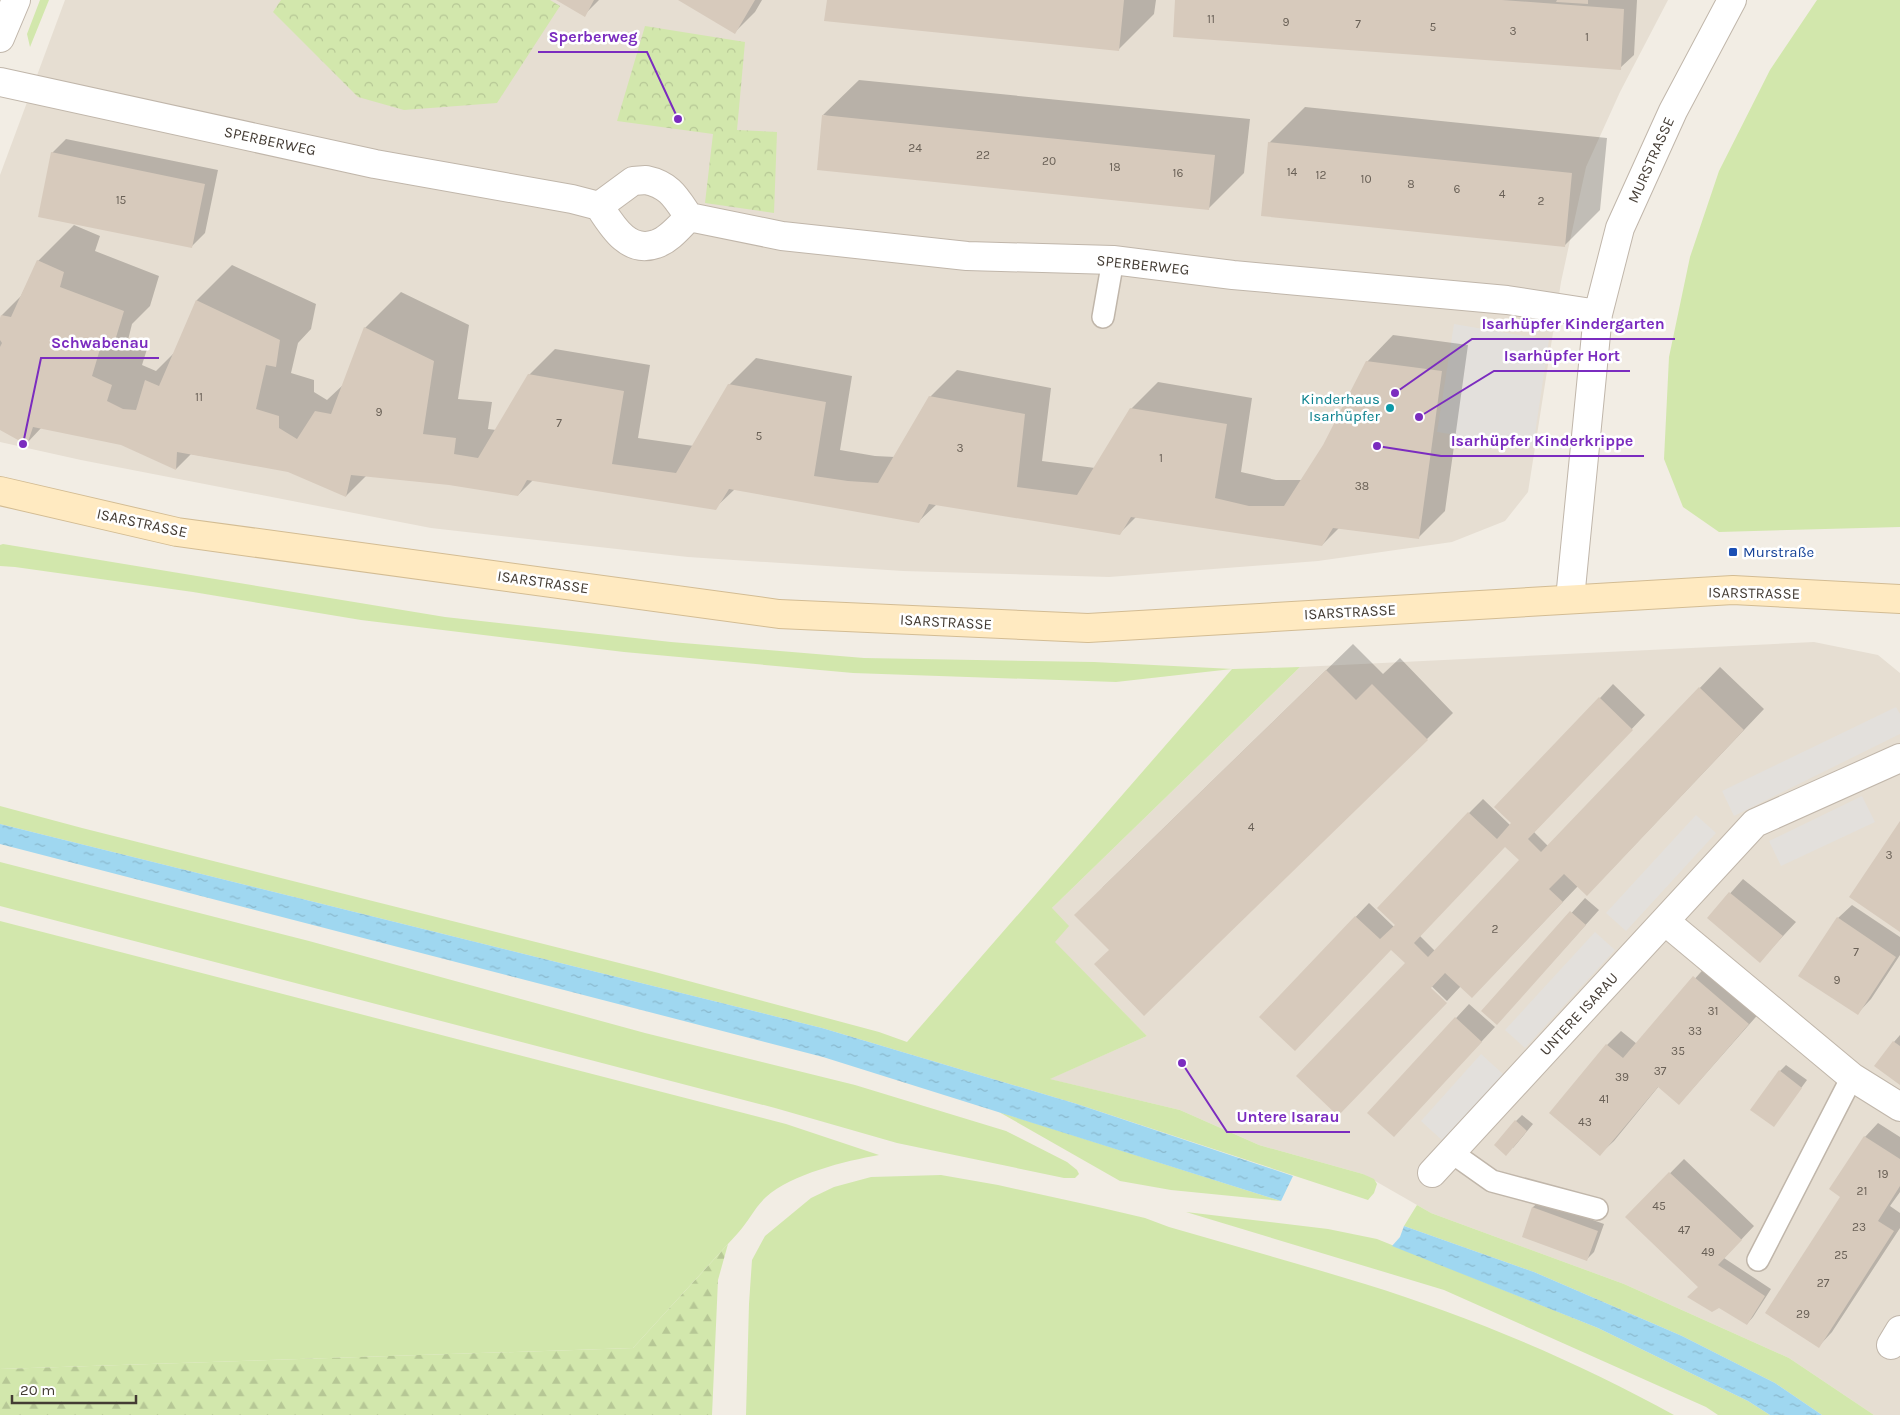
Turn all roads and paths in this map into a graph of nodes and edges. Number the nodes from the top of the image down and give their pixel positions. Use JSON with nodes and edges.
{"nodes":[{"id":1,"x":16,"y":0,"type":"edge"},
{"id":2,"x":1732,"y":0,"type":"edge"},
{"id":3,"x":0,"y":38,"type":"edge"},
{"id":4,"x":0,"y":82,"type":"edge"},
{"id":5,"x":599,"y":206,"type":"junction"},
{"id":6,"x":689,"y":217,"type":"junction"},
{"id":7,"x":1113,"y":260,"type":"junction"},
{"id":8,"x":1598,"y":314,"type":"junction"},
{"id":9,"x":1103,"y":317,"type":"dead end"},
{"id":10,"x":0,"y":491,"type":"edge"},
{"id":11,"x":1570,"y":598,"type":"junction"},
{"id":12,"x":1900,"y":599,"type":"edge"},
{"id":13,"x":1900,"y":758,"type":"edge"},
{"id":14,"x":1666,"y":922,"type":"junction"},
{"id":15,"x":1852,"y":1077,"type":"junction"},
{"id":16,"x":1900,"y":1107,"type":"edge"},
{"id":17,"x":1451,"y":1152,"type":"junction"},
{"id":18,"x":1432,"y":1173,"type":"dead end"},
{"id":19,"x":1597,"y":1209,"type":"dead end"},
{"id":20,"x":1758,"y":1260,"type":"dead end"}],
"edges":[{"from":1,"to":3,"type":"street"},
{"from":2,"to":8,"type":"street","name":"MURSTRASSE"},
{"from":4,"to":5,"type":"street","name":"SPERBERWEG"},
{"from":5,"to":6,"type":"street"},
{"from":5,"to":6,"type":"street"},
{"from":6,"to":7,"type":"street","name":"SPERBERWEG"},
{"from":7,"to":8,"type":"street","name":"SPERBERWEG"},
{"from":7,"to":9,"type":"lane"},
{"from":8,"to":11,"type":"street","name":"MURSTRASSE"},
{"from":10,"to":11,"type":"main road","name":"ISARSTRASSE"},
{"from":11,"to":12,"type":"main road","name":"ISARSTRASSE"},
{"from":13,"to":14,"type":"street","name":"UNTERE ISARAU"},
{"from":14,"to":15,"type":"street"},
{"from":14,"to":17,"type":"street","name":"UNTERE ISARAU"},
{"from":15,"to":16,"type":"street"},
{"from":15,"to":20,"type":"lane"},
{"from":17,"to":18,"type":"street","name":"UNTERE ISARAU"},
{"from":17,"to":19,"type":"lane"}]}
